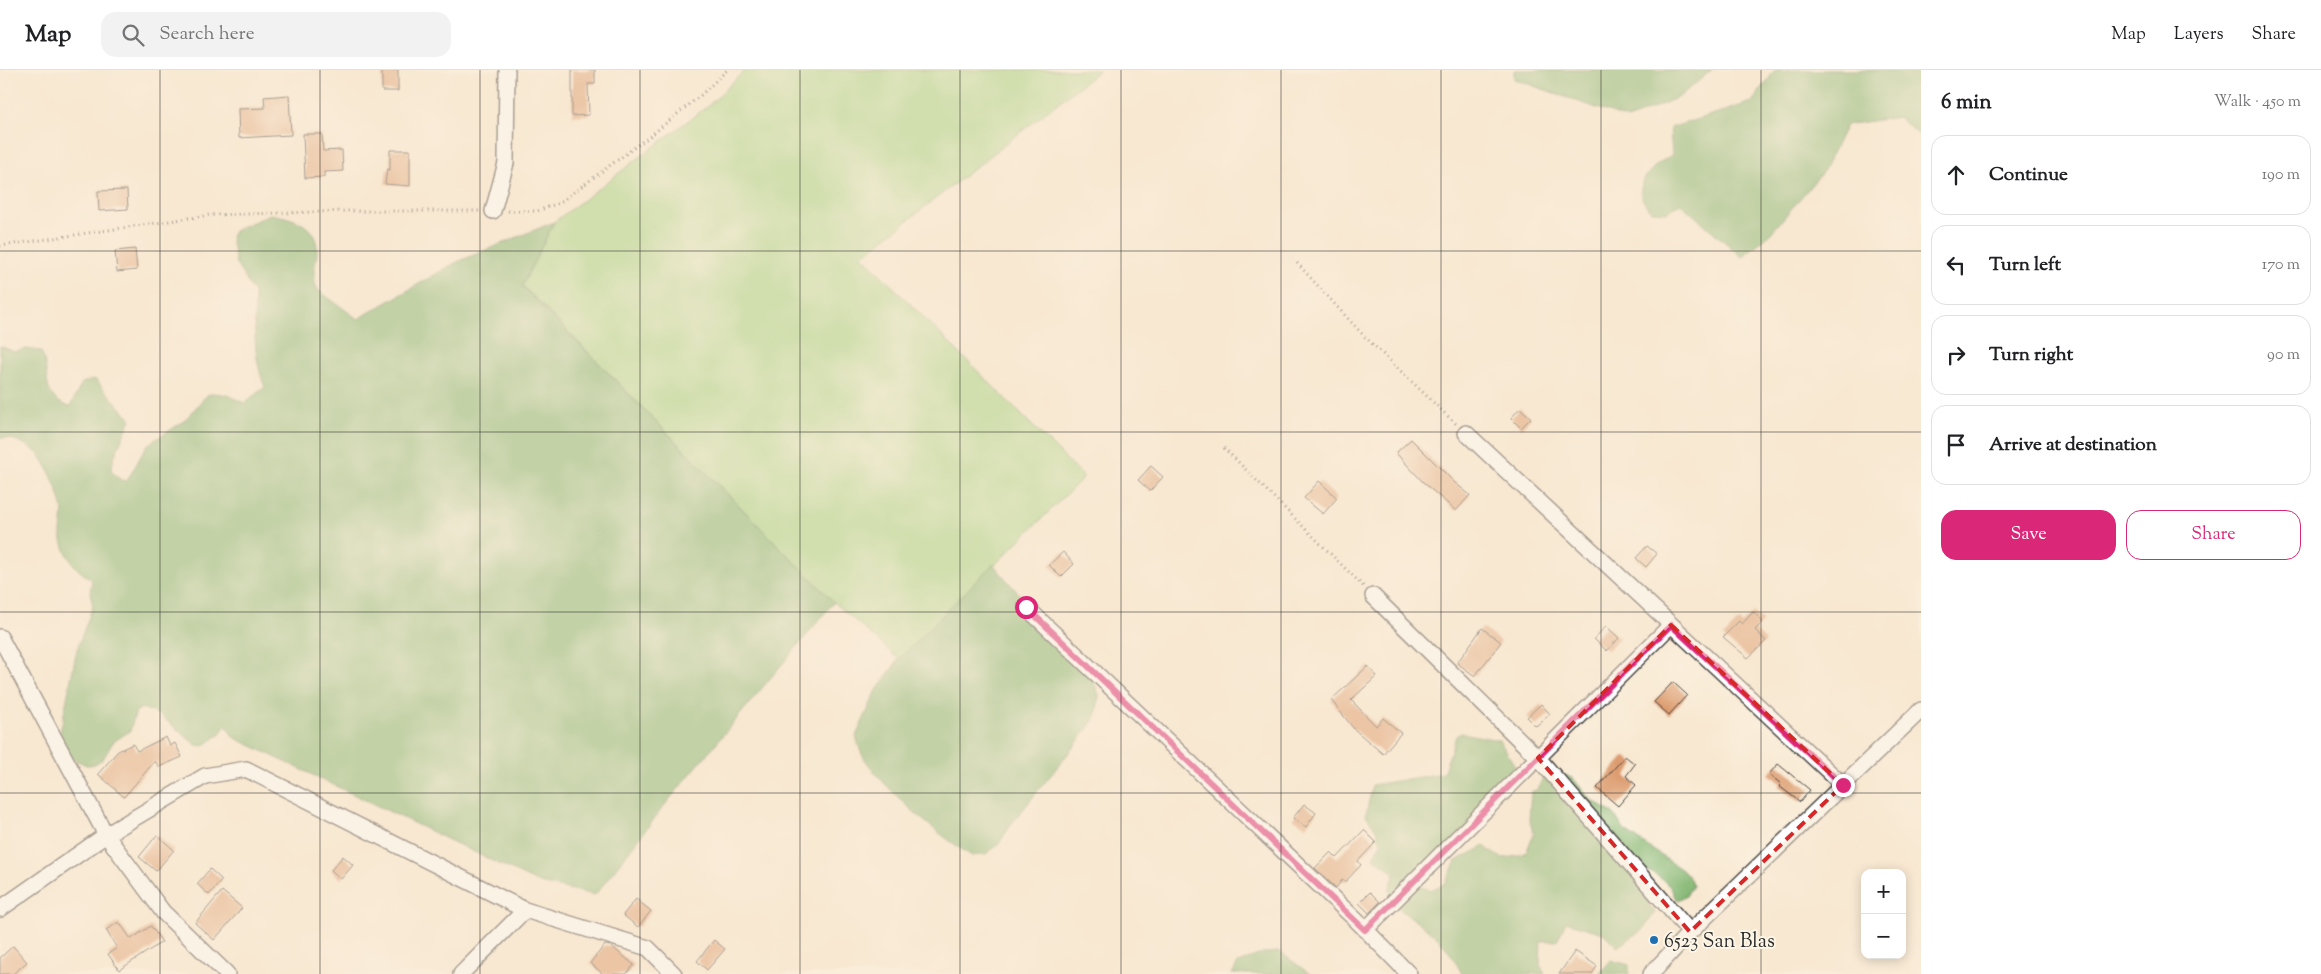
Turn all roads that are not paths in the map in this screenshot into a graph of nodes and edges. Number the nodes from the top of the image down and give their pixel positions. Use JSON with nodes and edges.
{"nodes":[{"id":1,"x":507,"y":70,"type":"edge"},
{"id":2,"x":493,"y":211,"type":"road end"},
{"id":3,"x":1466,"y":433,"type":"road end"},
{"id":4,"x":1373,"y":596,"type":"road end"},
{"id":5,"x":1026,"y":607,"type":"dead end"},
{"id":6,"x":1671,"y":625,"type":"junction"},
{"id":7,"x":0,"y":637,"type":"edge"},
{"id":8,"x":1921,"y":710,"type":"edge"},
{"id":9,"x":1538,"y":758,"type":"junction"},
{"id":10,"x":1843,"y":785,"type":"junction"},
{"id":11,"x":106,"y":834,"type":"junction"},
{"id":12,"x":0,"y":909,"type":"edge"},
{"id":13,"x":525,"y":910,"type":"junction"},
{"id":14,"x":1365,"y":930,"type":"junction"},
{"id":15,"x":1690,"y":932,"type":"junction"},
{"id":16,"x":227,"y":974,"type":"edge"},
{"id":17,"x":462,"y":974,"type":"edge"},
{"id":18,"x":674,"y":974,"type":"edge"},
{"id":19,"x":1409,"y":974,"type":"edge"},
{"id":20,"x":1651,"y":974,"type":"edge"}],
"edges":[{"from":1,"to":2,"type":"street"},
{"from":3,"to":6,"type":"street"},
{"from":4,"to":9,"type":"street"},
{"from":5,"to":14,"type":"street"},
{"from":6,"to":9,"type":"street"},
{"from":6,"to":10,"type":"street"},
{"from":7,"to":11,"type":"street"},
{"from":8,"to":10,"type":"street"},
{"from":9,"to":14,"type":"street"},
{"from":9,"to":15,"type":"street"},
{"from":10,"to":15,"type":"street"},
{"from":11,"to":12,"type":"street"},
{"from":11,"to":13,"type":"street"},
{"from":11,"to":16,"type":"street"},
{"from":13,"to":17,"type":"street"},
{"from":13,"to":18,"type":"street"},
{"from":14,"to":19,"type":"street"},
{"from":15,"to":20,"type":"street"}]}
